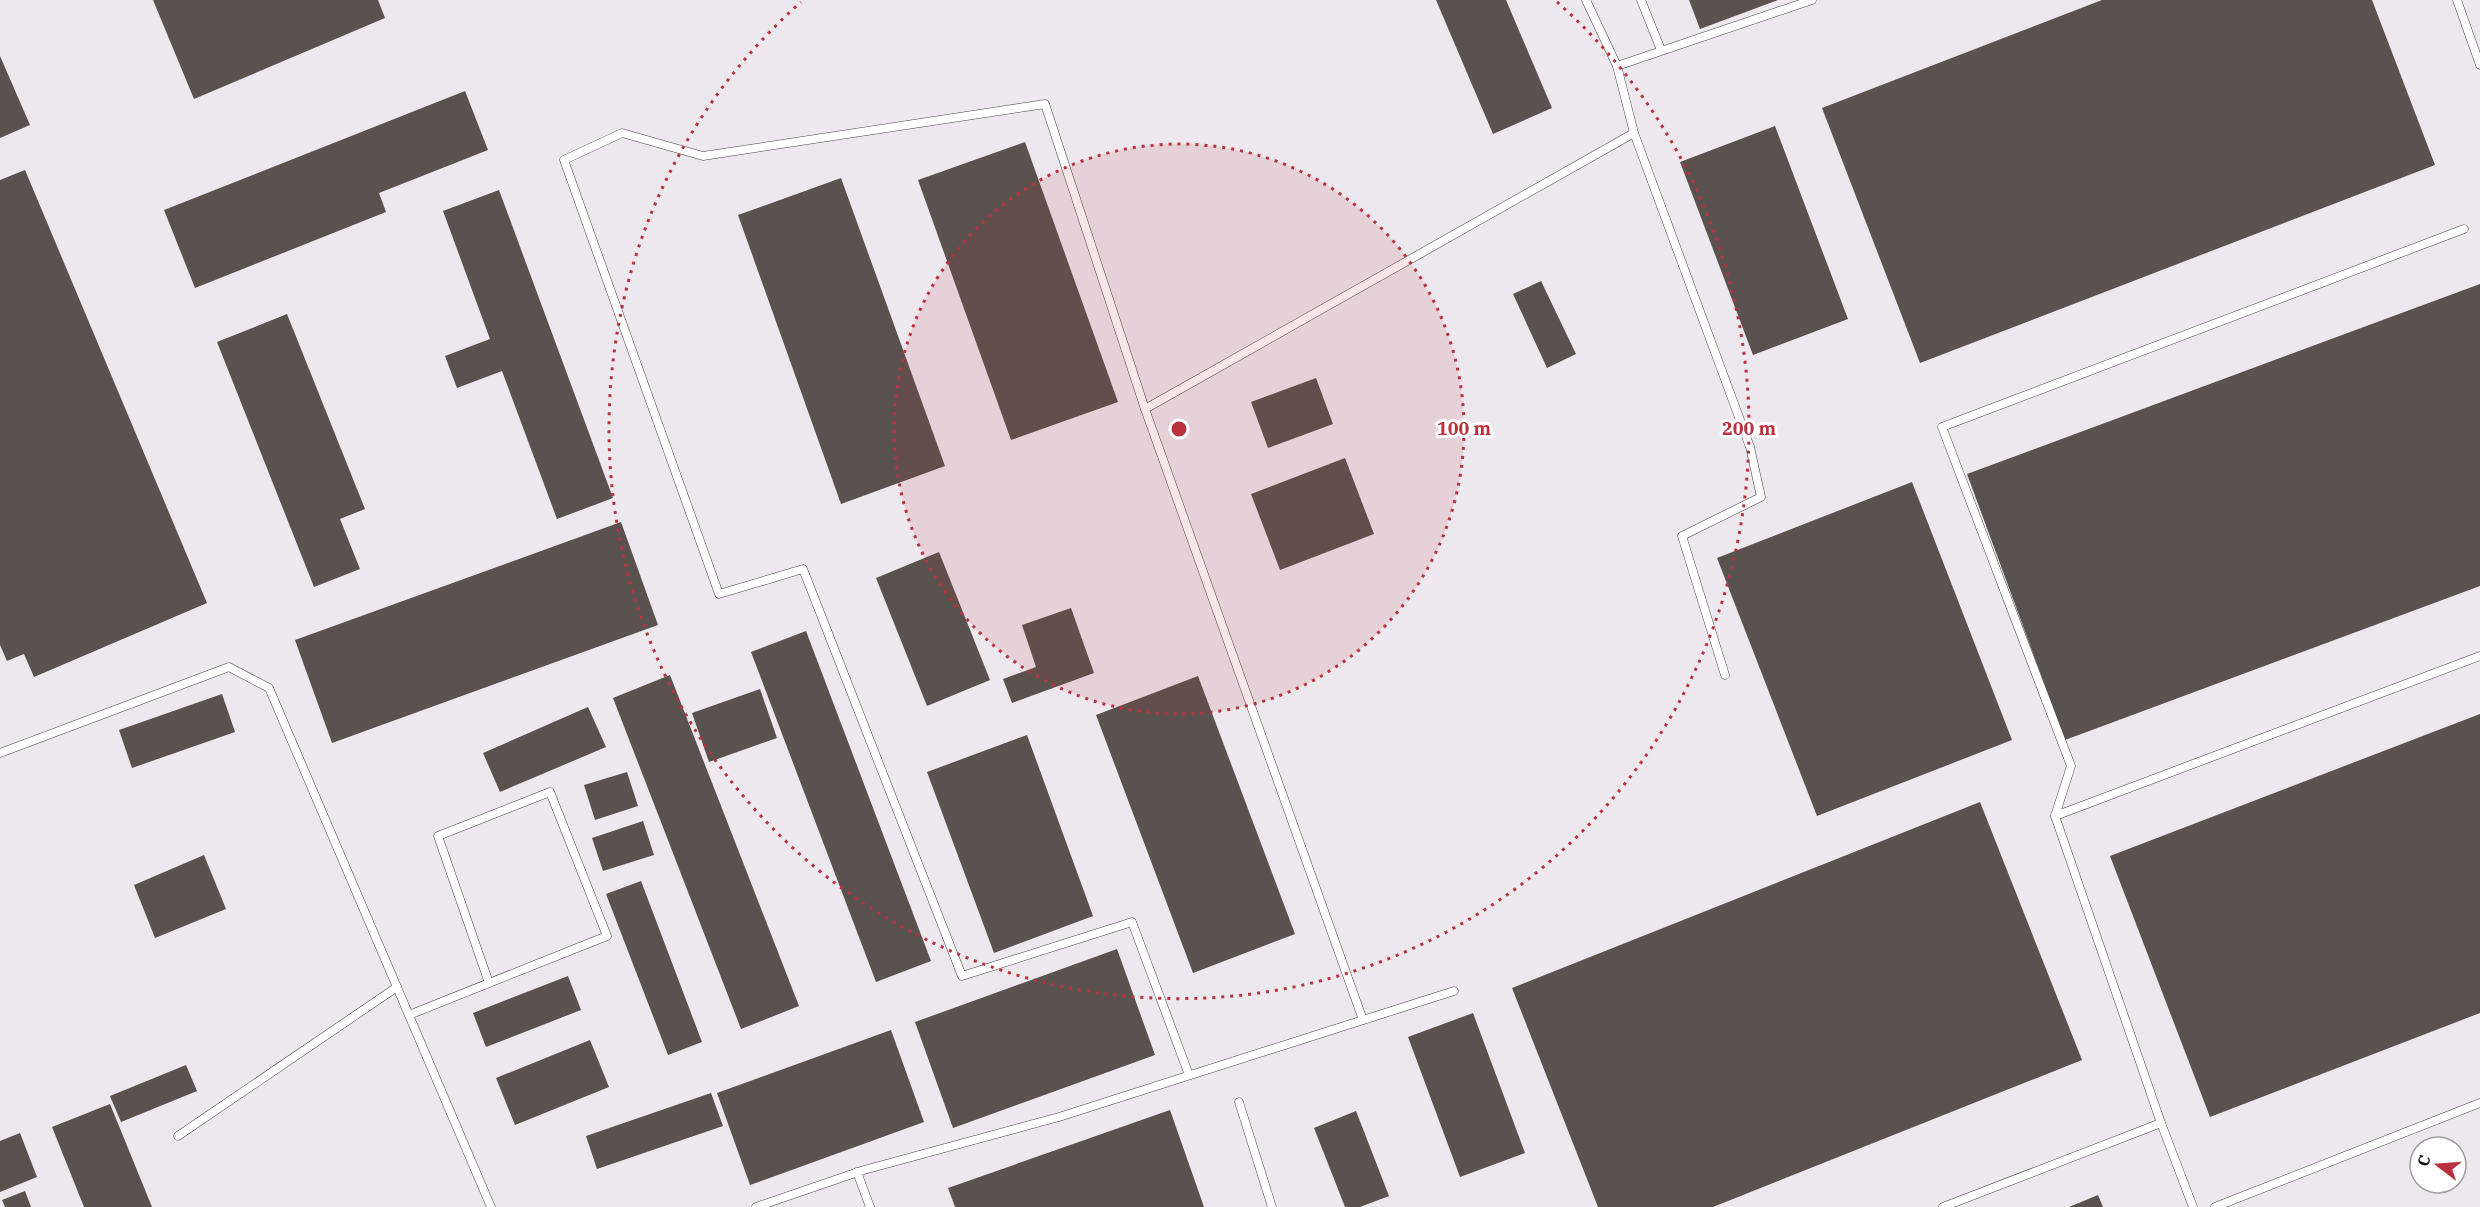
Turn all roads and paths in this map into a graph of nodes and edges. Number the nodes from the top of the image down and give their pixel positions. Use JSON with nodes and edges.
{"nodes":[{"id":1,"x":1586,"y":0,"type":"edge"},
{"id":2,"x":1641,"y":0,"type":"edge"},
{"id":3,"x":1812,"y":0,"type":"edge"},
{"id":4,"x":2457,"y":0,"type":"edge"},
{"id":5,"x":1661,"y":50,"type":"junction"},
{"id":6,"x":2480,"y":65,"type":"edge"},
{"id":7,"x":1617,"y":66,"type":"junction"},
{"id":8,"x":1634,"y":133,"type":"junction"},
{"id":9,"x":2464,"y":230,"type":"dead end"},
{"id":10,"x":1145,"y":409,"type":"junction"},
{"id":11,"x":2480,"y":656,"type":"edge"},
{"id":12,"x":1725,"y":675,"type":"dead end"},
{"id":13,"x":0,"y":753,"type":"edge"},
{"id":14,"x":2055,"y":816,"type":"junction"},
{"id":15,"x":489,"y":983,"type":"junction"},
{"id":16,"x":397,"y":987,"type":"junction"},
{"id":17,"x":1455,"y":991,"type":"dead end"},
{"id":18,"x":409,"y":1015,"type":"junction"},
{"id":19,"x":1363,"y":1020,"type":"junction"},
{"id":20,"x":1190,"y":1075,"type":"junction"},
{"id":21,"x":1239,"y":1102,"type":"dead end"},
{"id":22,"x":2480,"y":1103,"type":"edge"},
{"id":23,"x":2161,"y":1123,"type":"junction"},
{"id":24,"x":178,"y":1136,"type":"dead end"},
{"id":25,"x":857,"y":1172,"type":"junction"},
{"id":26,"x":491,"y":1207,"type":"edge"},
{"id":27,"x":756,"y":1207,"type":"edge"},
{"id":28,"x":870,"y":1207,"type":"edge"},
{"id":29,"x":1272,"y":1207,"type":"edge"},
{"id":30,"x":1943,"y":1207,"type":"edge"},
{"id":31,"x":2193,"y":1207,"type":"edge"},
{"id":32,"x":2215,"y":1207,"type":"edge"}],
"edges":[{"from":1,"to":7,"type":"lane"},
{"from":2,"to":5,"type":"lane"},
{"from":3,"to":5,"type":"lane"},
{"from":4,"to":6,"type":"lane"},
{"from":5,"to":7,"type":"lane"},
{"from":7,"to":8,"type":"lane"},
{"from":8,"to":10,"type":"lane"},
{"from":8,"to":12,"type":"lane"},
{"from":9,"to":14,"type":"lane"},
{"from":10,"to":19,"type":"lane"},
{"from":10,"to":20,"type":"lane"},
{"from":11,"to":14,"type":"lane"},
{"from":13,"to":16,"type":"lane"},
{"from":14,"to":23,"type":"lane"},
{"from":15,"to":15,"type":"lane"},
{"from":15,"to":18,"type":"lane"},
{"from":16,"to":18,"type":"lane"},
{"from":16,"to":24,"type":"lane"},
{"from":17,"to":19,"type":"lane"},
{"from":18,"to":26,"type":"lane"},
{"from":19,"to":20,"type":"lane"},
{"from":20,"to":25,"type":"lane"},
{"from":21,"to":29,"type":"lane"},
{"from":22,"to":32,"type":"lane"},
{"from":23,"to":30,"type":"lane"},
{"from":23,"to":31,"type":"lane"},
{"from":25,"to":27,"type":"lane"},
{"from":25,"to":28,"type":"lane"}]}
